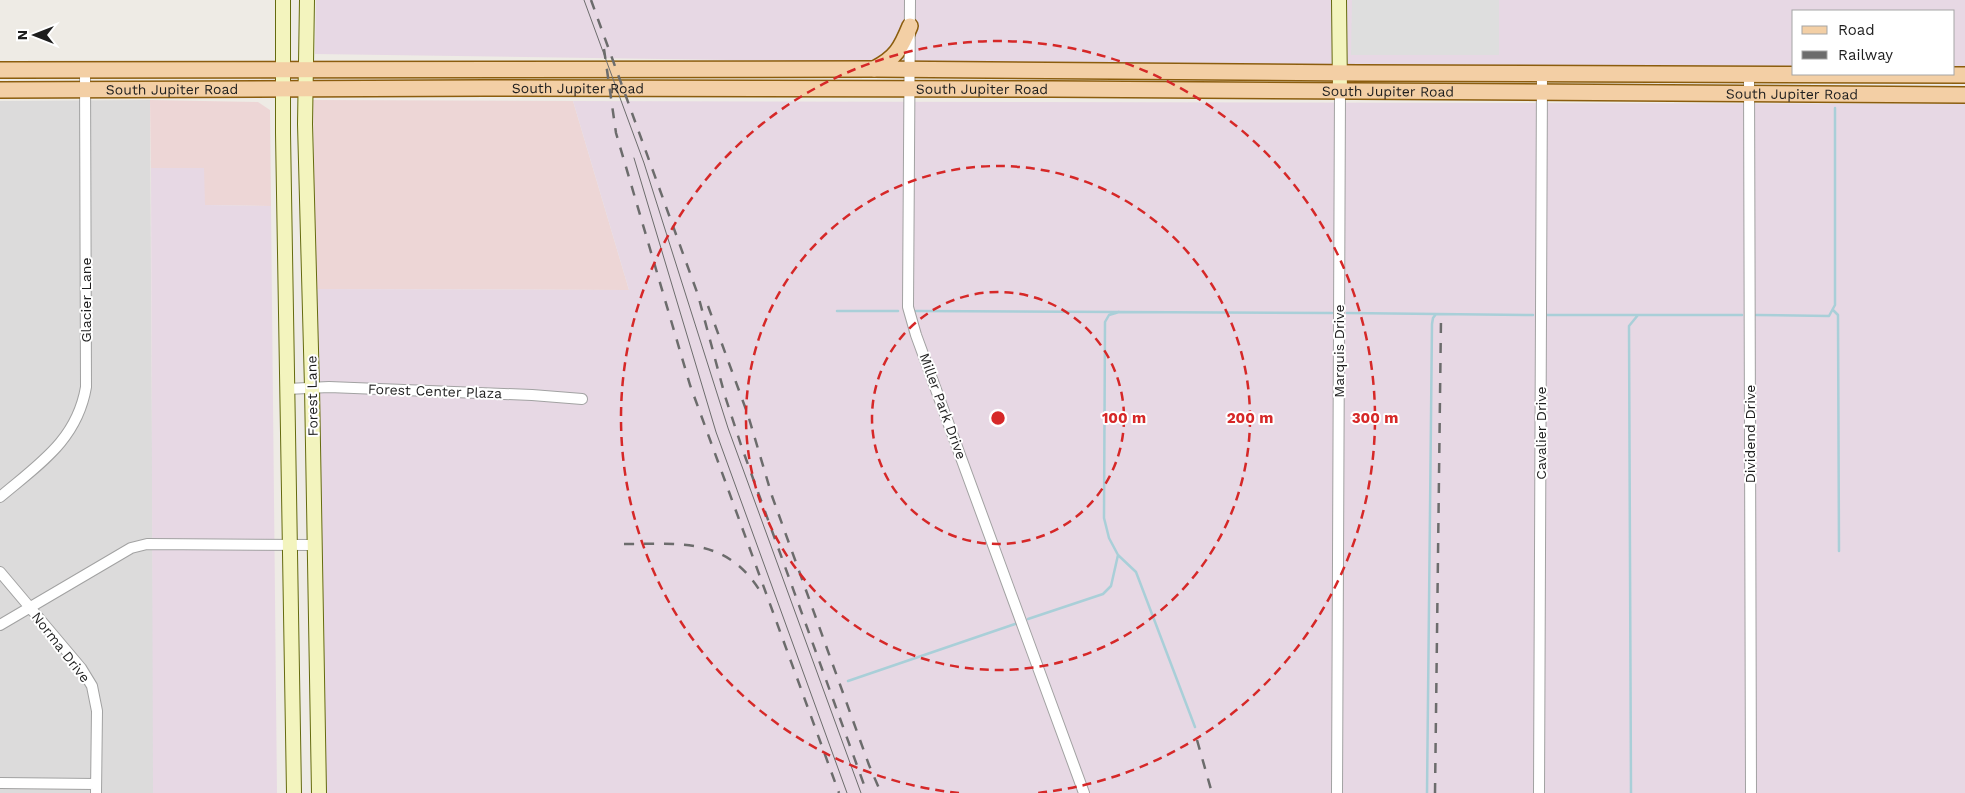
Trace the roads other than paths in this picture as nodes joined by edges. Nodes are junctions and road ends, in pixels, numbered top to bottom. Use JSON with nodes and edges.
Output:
{"nodes":[{"id":1,"x":283,"y":0,"type":"edge"},
{"id":2,"x":307,"y":0,"type":"edge"},
{"id":3,"x":910,"y":0,"type":"edge"},
{"id":4,"x":1339,"y":0,"type":"edge"},
{"id":5,"x":910,"y":26,"type":"junction"},
{"id":6,"x":485,"y":69,"type":"junction"},
{"id":7,"x":874,"y":69,"type":"junction"},
{"id":8,"x":0,"y":70,"type":"edge"},
{"id":9,"x":85,"y":70,"type":"junction"},
{"id":10,"x":283,"y":70,"type":"junction"},
{"id":11,"x":306,"y":70,"type":"junction"},
{"id":12,"x":738,"y":70,"type":"junction"},
{"id":13,"x":910,"y":70,"type":"junction"},
{"id":14,"x":1124,"y":71,"type":"junction"},
{"id":15,"x":1340,"y":73,"type":"junction"},
{"id":16,"x":1542,"y":73,"type":"junction"},
{"id":17,"x":1650,"y":74,"type":"junction"},
{"id":18,"x":1750,"y":74,"type":"junction"},
{"id":19,"x":1792,"y":74,"type":"edge"},
{"id":20,"x":1857,"y":75,"type":"edge"},
{"id":21,"x":1965,"y":75,"type":"edge"},
{"id":22,"x":485,"y":88,"type":"junction"},
{"id":23,"x":737,"y":88,"type":"junction"},
{"id":24,"x":305,"y":89,"type":"junction"},
{"id":25,"x":909,"y":89,"type":"junction"},
{"id":26,"x":1124,"y":89,"type":"junction"},
{"id":27,"x":0,"y":90,"type":"edge"},
{"id":28,"x":84,"y":90,"type":"junction"},
{"id":29,"x":284,"y":90,"type":"junction"},
{"id":30,"x":1340,"y":91,"type":"junction"},
{"id":31,"x":1750,"y":92,"type":"junction"},
{"id":32,"x":1542,"y":93,"type":"junction"},
{"id":33,"x":1650,"y":93,"type":"junction"},
{"id":34,"x":1857,"y":94,"type":"junction"},
{"id":35,"x":1965,"y":95,"type":"edge"},
{"id":36,"x":312,"y":387,"type":"junction"},
{"id":37,"x":287,"y":389,"type":"junction"},
{"id":38,"x":582,"y":399,"type":"dead end"},
{"id":39,"x":0,"y":497,"type":"edge"},
{"id":40,"x":291,"y":545,"type":"junction"},
{"id":41,"x":314,"y":545,"type":"junction"},
{"id":42,"x":0,"y":572,"type":"edge"},
{"id":43,"x":31,"y":608,"type":"junction"},
{"id":44,"x":0,"y":625,"type":"edge"},
{"id":45,"x":293,"y":713,"type":"junction"},
{"id":46,"x":318,"y":713,"type":"junction"},
{"id":47,"x":0,"y":783,"type":"edge"},
{"id":48,"x":96,"y":788,"type":"edge"},
{"id":49,"x":294,"y":793,"type":"edge"},
{"id":50,"x":319,"y":793,"type":"edge"},
{"id":51,"x":1084,"y":793,"type":"edge"},
{"id":52,"x":1337,"y":793,"type":"edge"},
{"id":53,"x":1539,"y":793,"type":"edge"},
{"id":54,"x":1751,"y":793,"type":"edge"}],
"edges":[{"from":1,"to":10,"type":"main road","name":"Forest Lane"},
{"from":2,"to":11,"type":"main road","name":"Forest Lane"},
{"from":3,"to":5,"type":"street","name":"Miller Park Drive"},
{"from":4,"to":15,"type":"main road","name":"Marquis Drive"},
{"from":5,"to":7,"type":"main road"},
{"from":5,"to":13,"type":"street","name":"Miller Park Drive"},
{"from":6,"to":11,"type":"main road","name":"South Jupiter Road"},
{"from":6,"to":12,"type":"main road","name":"South Jupiter Road"},
{"from":6,"to":22,"type":"main road"},
{"from":7,"to":12,"type":"main road","name":"South Jupiter Road"},
{"from":7,"to":13,"type":"main road","name":"South Jupiter Road"},
{"from":8,"to":9,"type":"main road","name":"South Jupiter Road"},
{"from":9,"to":10,"type":"main road","name":"South Jupiter Road"},
{"from":9,"to":28,"type":"street","name":"Glacier Lane"},
{"from":10,"to":11,"type":"main road","name":"South Jupiter Road"},
{"from":10,"to":29,"type":"main road","name":"Forest Lane"},
{"from":11,"to":24,"type":"main road","name":"Forest Lane"},
{"from":12,"to":23,"type":"main road"},
{"from":13,"to":14,"type":"main road","name":"South Jupiter Road"},
{"from":13,"to":25,"type":"street","name":"Miller Park Drive"},
{"from":14,"to":15,"type":"main road","name":"South Jupiter Road"},
{"from":14,"to":26,"type":"main road"},
{"from":15,"to":16,"type":"main road","name":"South Jupiter Road"},
{"from":15,"to":30,"type":"main road","name":"Marquis Drive"},
{"from":16,"to":17,"type":"main road","name":"South Jupiter Road"},
{"from":16,"to":32,"type":"street","name":"Cavalier Drive"},
{"from":17,"to":18,"type":"main road","name":"South Jupiter Road"},
{"from":17,"to":33,"type":"main road"},
{"from":18,"to":19,"type":"main road","name":"South Jupiter Road"},
{"from":18,"to":31,"type":"street","name":"Dividend Drive"},
{"from":20,"to":21,"type":"main road","name":"South Jupiter Road"},
{"from":20,"to":34,"type":"main road"},
{"from":22,"to":23,"type":"main road","name":"South Jupiter Road"},
{"from":22,"to":24,"type":"main road","name":"South Jupiter Road"},
{"from":23,"to":25,"type":"main road","name":"South Jupiter Road"},
{"from":24,"to":29,"type":"main road","name":"South Jupiter Road"},
{"from":24,"to":36,"type":"main road","name":"Forest Lane"},
{"from":25,"to":26,"type":"main road","name":"South Jupiter Road"},
{"from":25,"to":51,"type":"street","name":"Miller Park Drive"},
{"from":26,"to":30,"type":"main road","name":"South Jupiter Road"},
{"from":27,"to":28,"type":"main road","name":"South Jupiter Road"},
{"from":28,"to":29,"type":"main road","name":"South Jupiter Road"},
{"from":28,"to":39,"type":"street","name":"Glacier Lane"},
{"from":29,"to":37,"type":"main road","name":"Forest Lane"},
{"from":30,"to":32,"type":"main road","name":"South Jupiter Road"},
{"from":30,"to":52,"type":"street","name":"Marquis Drive"},
{"from":31,"to":33,"type":"main road","name":"South Jupiter Road"},
{"from":31,"to":34,"type":"main road","name":"South Jupiter Road"},
{"from":31,"to":54,"type":"street","name":"Dividend Drive"},
{"from":32,"to":33,"type":"main road","name":"South Jupiter Road"},
{"from":32,"to":53,"type":"street","name":"Cavalier Drive"},
{"from":34,"to":35,"type":"main road","name":"South Jupiter Road"},
{"from":36,"to":37,"type":"street","name":"Forest Center Plaza"},
{"from":36,"to":38,"type":"street","name":"Forest Center Plaza"},
{"from":36,"to":41,"type":"main road","name":"Forest Lane"},
{"from":37,"to":40,"type":"main road","name":"Forest Lane"},
{"from":40,"to":41,"type":"street"},
{"from":40,"to":43,"type":"street"},
{"from":40,"to":45,"type":"main road","name":"Forest Lane"},
{"from":41,"to":46,"type":"main road","name":"Forest Lane"},
{"from":42,"to":43,"type":"street","name":"Norma Drive"},
{"from":43,"to":44,"type":"street"},
{"from":43,"to":48,"type":"street","name":"Norma Drive"},
{"from":45,"to":46,"type":"main road"},
{"from":45,"to":49,"type":"main road","name":"Forest Lane"},
{"from":46,"to":50,"type":"main road","name":"Forest Lane"},
{"from":47,"to":48,"type":"street"}]}
